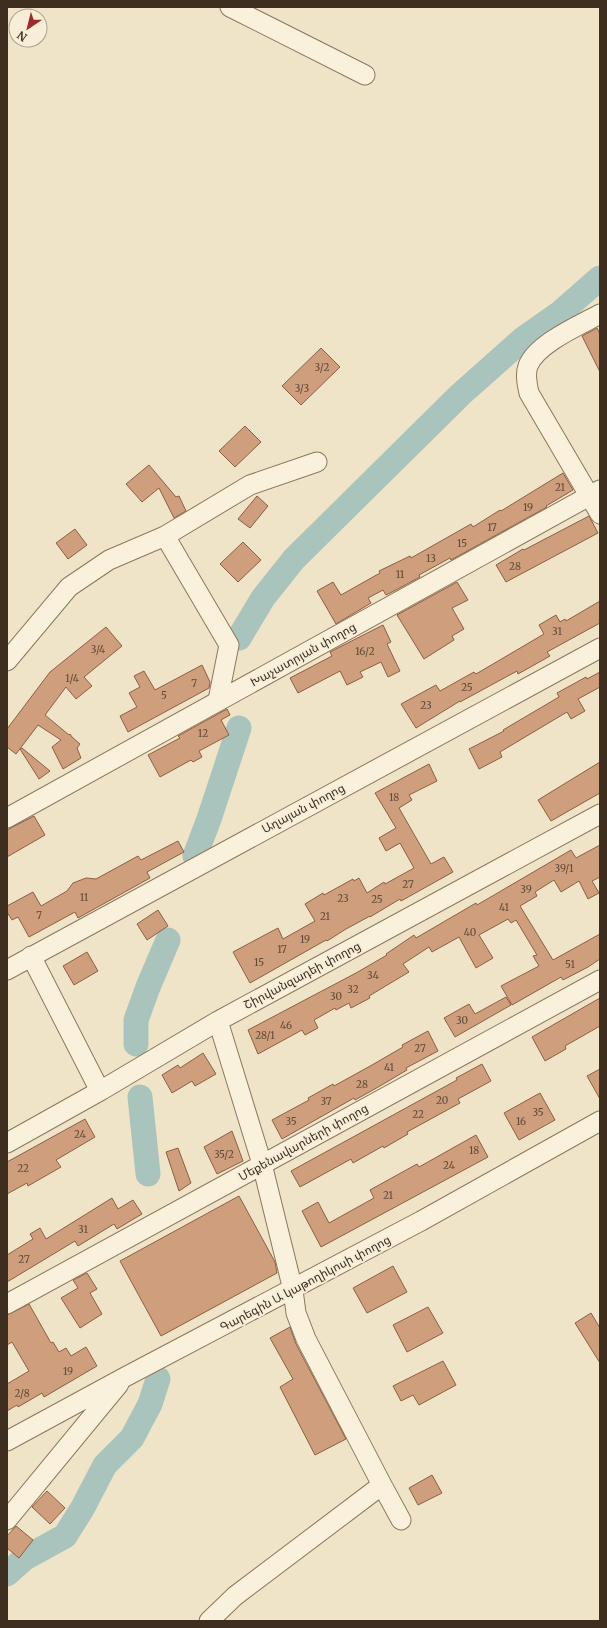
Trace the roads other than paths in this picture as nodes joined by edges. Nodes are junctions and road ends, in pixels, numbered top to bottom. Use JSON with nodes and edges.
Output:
{"nodes":[{"id":1,"x":230,"y":7,"type":"edge"},
{"id":2,"x":365,"y":75,"type":"dead end"},
{"id":3,"x":600,"y":314,"type":"edge"},
{"id":4,"x":317,"y":462,"type":"dead end"},
{"id":5,"x":595,"y":493,"type":"edge"},
{"id":6,"x":600,"y":514,"type":"edge"},
{"id":7,"x":165,"y":536,"type":"junction"},
{"id":8,"x":600,"y":648,"type":"edge"},
{"id":9,"x":7,"y":661,"type":"edge"},
{"id":10,"x":218,"y":700,"type":"junction"},
{"id":11,"x":600,"y":814,"type":"edge"},
{"id":12,"x":7,"y":818,"type":"edge"},
{"id":13,"x":31,"y":956,"type":"junction"},
{"id":14,"x":7,"y":970,"type":"edge"},
{"id":15,"x":600,"y":980,"type":"edge"},
{"id":16,"x":218,"y":1021,"type":"junction"},
{"id":17,"x":100,"y":1091,"type":"junction"},
{"id":18,"x":600,"y":1121,"type":"edge"},
{"id":19,"x":7,"y":1143,"type":"edge"},
{"id":20,"x":262,"y":1164,"type":"junction"},
{"id":21,"x":293,"y":1290,"type":"junction"},
{"id":22,"x":7,"y":1304,"type":"edge"},
{"id":23,"x":125,"y":1376,"type":"junction"},
{"id":24,"x":7,"y":1441,"type":"edge"},
{"id":25,"x":382,"y":1485,"type":"junction"},
{"id":26,"x":7,"y":1520,"type":"edge"},
{"id":27,"x":401,"y":1520,"type":"dead end"},
{"id":28,"x":209,"y":1621,"type":"edge"}],
"edges":[{"from":1,"to":2,"type":"street"},
{"from":3,"to":5,"type":"street"},
{"from":4,"to":7,"type":"street"},
{"from":5,"to":6,"type":"street"},
{"from":5,"to":10,"type":"street","name":"Խաչատրյան փողոց"},
{"from":7,"to":9,"type":"street"},
{"from":7,"to":10,"type":"street"},
{"from":8,"to":13,"type":"street","name":"Աղայան փողոց"},
{"from":10,"to":12,"type":"street","name":"Խաչատրյան փողոց"},
{"from":11,"to":16,"type":"street","name":"Շիրվանզադեի փողոց"},
{"from":13,"to":14,"type":"street","name":"Աղայան փողոց"},
{"from":13,"to":17,"type":"street"},
{"from":15,"to":20,"type":"street","name":"Մեքենավարների փողոց"},
{"from":16,"to":17,"type":"street","name":"Շիրվանզադեի փողոց"},
{"from":16,"to":20,"type":"street"},
{"from":17,"to":19,"type":"street","name":"Շիրվանզադեի փողոց"},
{"from":18,"to":21,"type":"street","name":"Գարեգին Ա կաթողիկոսի փողոց"},
{"from":20,"to":21,"type":"street"},
{"from":20,"to":22,"type":"street","name":"Մեքենավարների փողոց"},
{"from":21,"to":23,"type":"street","name":"Գարեգին Ա կաթողիկոսի փողոց"},
{"from":21,"to":25,"type":"street"},
{"from":23,"to":24,"type":"street","name":"Գարեգին Ա կաթողիկոսի փողոց"},
{"from":23,"to":26,"type":"street"},
{"from":25,"to":27,"type":"street"},
{"from":25,"to":28,"type":"street"}]}
